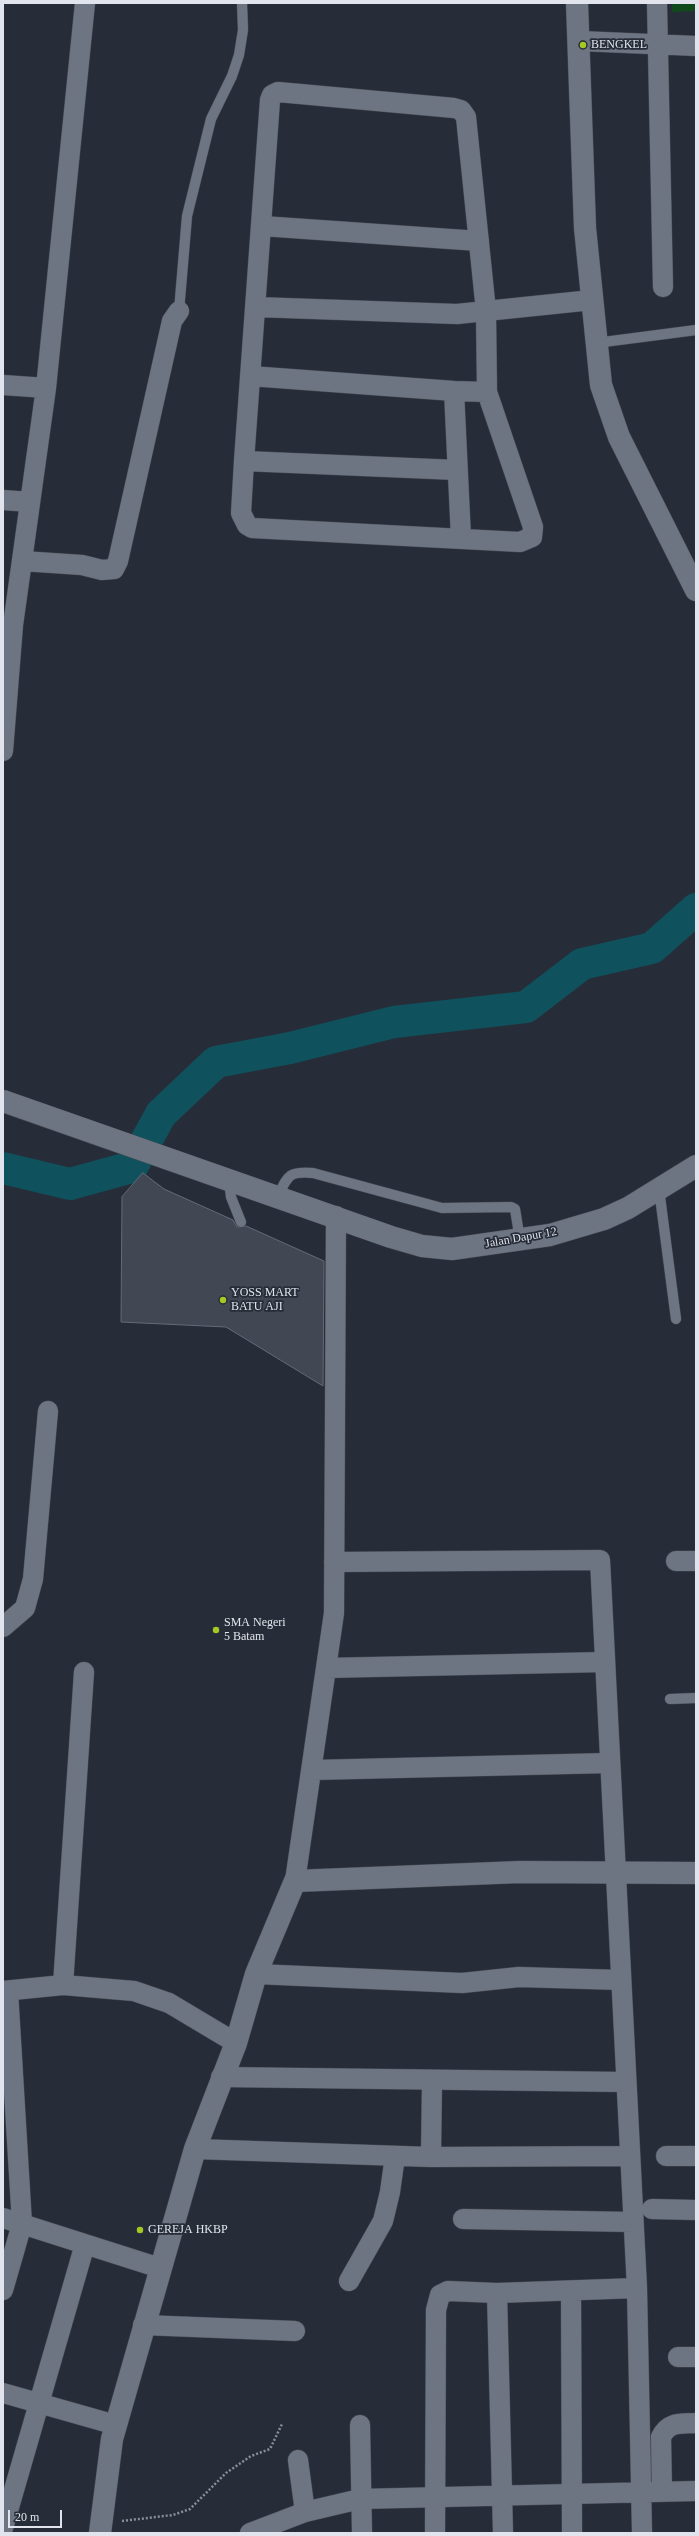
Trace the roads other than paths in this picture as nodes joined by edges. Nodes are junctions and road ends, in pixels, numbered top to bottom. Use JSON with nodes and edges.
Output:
{"nodes":[{"id":1,"x":84,"y":3,"type":"edge"},
{"id":2,"x":242,"y":3,"type":"edge"},
{"id":3,"x":577,"y":3,"type":"edge"},
{"id":4,"x":657,"y":3,"type":"edge"},
{"id":5,"x":580,"y":41,"type":"junction"},
{"id":6,"x":658,"y":46,"type":"junction"},
{"id":7,"x":696,"y":46,"type":"edge"},
{"id":8,"x":262,"y":226,"type":"junction"},
{"id":9,"x":479,"y":241,"type":"junction"},
{"id":10,"x":663,"y":288,"type":"dead end"},
{"id":11,"x":592,"y":300,"type":"junction"},
{"id":12,"x":256,"y":307,"type":"junction"},
{"id":13,"x":178,"y":311,"type":"joint"},
{"id":14,"x":486,"y":311,"type":"junction"},
{"id":15,"x":696,"y":330,"type":"edge"},
{"id":16,"x":596,"y":343,"type":"junction"},
{"id":17,"x":250,"y":376,"type":"junction"},
{"id":18,"x":3,"y":385,"type":"edge"},
{"id":19,"x":46,"y":388,"type":"junction"},
{"id":20,"x":454,"y":391,"type":"junction"},
{"id":21,"x":487,"y":392,"type":"junction"},
{"id":22,"x":244,"y":461,"type":"junction"},
{"id":23,"x":457,"y":470,"type":"junction"},
{"id":24,"x":3,"y":500,"type":"edge"},
{"id":25,"x":30,"y":502,"type":"junction"},
{"id":26,"x":461,"y":538,"type":"junction"},
{"id":27,"x":22,"y":561,"type":"junction"},
{"id":28,"x":696,"y":590,"type":"edge"},
{"id":29,"x":8,"y":625,"type":"edge"},
{"id":30,"x":3,"y":751,"type":"edge"},
{"id":31,"x":3,"y":1100,"type":"edge"},
{"id":32,"x":696,"y":1166,"type":"edge"},
{"id":33,"x":229,"y":1178,"type":"junction"},
{"id":34,"x":659,"y":1189,"type":"junction"},
{"id":35,"x":278,"y":1196,"type":"junction"},
{"id":36,"x":336,"y":1216,"type":"junction"},
{"id":37,"x":241,"y":1222,"type":"dead end"},
{"id":38,"x":520,"y":1241,"type":"junction"},
{"id":39,"x":676,"y":1319,"type":"dead end"},
{"id":40,"x":48,"y":1411,"type":"dead end"},
{"id":41,"x":676,"y":1561,"type":"dead end"},
{"id":42,"x":696,"y":1561,"type":"edge"},
{"id":43,"x":334,"y":1562,"type":"junction"},
{"id":44,"x":3,"y":1627,"type":"edge"},
{"id":45,"x":605,"y":1662,"type":"junction"},
{"id":46,"x":326,"y":1668,"type":"junction"},
{"id":47,"x":84,"y":1672,"type":"dead end"},
{"id":48,"x":696,"y":1698,"type":"edge"},
{"id":49,"x":670,"y":1699,"type":"dead end"},
{"id":50,"x":610,"y":1763,"type":"junction"},
{"id":51,"x":312,"y":1770,"type":"junction"},
{"id":52,"x":615,"y":1871,"type":"junction"},
{"id":53,"x":696,"y":1873,"type":"edge"},
{"id":54,"x":295,"y":1881,"type":"junction"},
{"id":55,"x":256,"y":1974,"type":"junction"},
{"id":56,"x":621,"y":1980,"type":"junction"},
{"id":57,"x":63,"y":1985,"type":"junction"},
{"id":58,"x":6,"y":1991,"type":"edge"},
{"id":59,"x":236,"y":2043,"type":"junction"},
{"id":60,"x":221,"y":2077,"type":"junction"},
{"id":61,"x":432,"y":2080,"type":"junction"},
{"id":62,"x":626,"y":2082,"type":"junction"},
{"id":63,"x":195,"y":2149,"type":"junction"},
{"id":64,"x":395,"y":2156,"type":"junction"},
{"id":65,"x":630,"y":2156,"type":"junction"},
{"id":66,"x":666,"y":2156,"type":"dead end"},
{"id":67,"x":696,"y":2156,"type":"edge"},
{"id":68,"x":431,"y":2157,"type":"junction"},
{"id":69,"x":652,"y":2209,"type":"dead end"},
{"id":70,"x":696,"y":2210,"type":"edge"},
{"id":71,"x":3,"y":2218,"type":"edge"},
{"id":72,"x":463,"y":2219,"type":"dead end"},
{"id":73,"x":634,"y":2222,"type":"junction"},
{"id":74,"x":22,"y":2224,"type":"junction"},
{"id":75,"x":85,"y":2244,"type":"junction"},
{"id":76,"x":160,"y":2268,"type":"junction"},
{"id":77,"x":349,"y":2281,"type":"dead end"},
{"id":78,"x":637,"y":2288,"type":"junction"},
{"id":79,"x":3,"y":2290,"type":"edge"},
{"id":80,"x":571,"y":2291,"type":"junction"},
{"id":81,"x":497,"y":2293,"type":"junction"},
{"id":82,"x":143,"y":2325,"type":"junction"},
{"id":83,"x":295,"y":2331,"type":"dead end"},
{"id":84,"x":3,"y":2393,"type":"edge"},
{"id":85,"x":38,"y":2405,"type":"junction"},
{"id":86,"x":696,"y":2423,"type":"edge"},
{"id":87,"x":116,"y":2425,"type":"junction"},
{"id":88,"x":360,"y":2425,"type":"dead end"},
{"id":89,"x":298,"y":2460,"type":"dead end"},
{"id":90,"x":696,"y":2491,"type":"edge"},
{"id":91,"x":640,"y":2492,"type":"junction"},
{"id":92,"x":662,"y":2492,"type":"junction"},
{"id":93,"x":571,"y":2494,"type":"junction"},
{"id":94,"x":502,"y":2496,"type":"junction"},
{"id":95,"x":434,"y":2498,"type":"junction"},
{"id":96,"x":360,"y":2499,"type":"junction"},
{"id":97,"x":305,"y":2512,"type":"junction"},
{"id":98,"x":3,"y":2528,"type":"edge"},
{"id":99,"x":101,"y":2528,"type":"edge"},
{"id":100,"x":250,"y":2533,"type":"edge"},
{"id":101,"x":362,"y":2533,"type":"edge"},
{"id":102,"x":435,"y":2533,"type":"edge"},
{"id":103,"x":503,"y":2533,"type":"edge"},
{"id":104,"x":572,"y":2533,"type":"edge"},
{"id":105,"x":642,"y":2533,"type":"edge"}],
"edges":[{"from":1,"to":19,"type":"street"},
{"from":2,"to":13,"type":"lane"},
{"from":3,"to":5,"type":"street"},
{"from":4,"to":6,"type":"street"},
{"from":5,"to":6,"type":"street"},
{"from":5,"to":11,"type":"street"},
{"from":6,"to":7,"type":"street"},
{"from":6,"to":10,"type":"street"},
{"from":8,"to":9,"type":"street"},
{"from":8,"to":9,"type":"street"},
{"from":8,"to":12,"type":"street"},
{"from":9,"to":14,"type":"street"},
{"from":11,"to":14,"type":"street"},
{"from":11,"to":16,"type":"street"},
{"from":12,"to":14,"type":"street"},
{"from":12,"to":17,"type":"street"},
{"from":13,"to":27,"type":"street"},
{"from":14,"to":21,"type":"street"},
{"from":15,"to":16,"type":"lane"},
{"from":16,"to":28,"type":"street"},
{"from":17,"to":20,"type":"street"},
{"from":17,"to":22,"type":"street"},
{"from":18,"to":19,"type":"street"},
{"from":19,"to":25,"type":"street"},
{"from":20,"to":21,"type":"street"},
{"from":20,"to":23,"type":"street"},
{"from":21,"to":26,"type":"street"},
{"from":22,"to":23,"type":"street"},
{"from":22,"to":26,"type":"street"},
{"from":23,"to":26,"type":"street"},
{"from":24,"to":25,"type":"street"},
{"from":25,"to":27,"type":"street"},
{"from":27,"to":29,"type":"street"},
{"from":29,"to":30,"type":"street"},
{"from":31,"to":33,"type":"street","name":"Jalan Dapur 12"},
{"from":32,"to":34,"type":"street","name":"Jalan Dapur 12"},
{"from":33,"to":35,"type":"street","name":"Jalan Dapur 12"},
{"from":33,"to":37,"type":"lane"},
{"from":34,"to":38,"type":"street","name":"Jalan Dapur 12"},
{"from":34,"to":39,"type":"lane"},
{"from":35,"to":36,"type":"street","name":"Jalan Dapur 12"},
{"from":35,"to":38,"type":"lane"},
{"from":36,"to":38,"type":"street","name":"Jalan Dapur 12"},
{"from":36,"to":43,"type":"street"},
{"from":40,"to":44,"type":"street"},
{"from":41,"to":42,"type":"street"},
{"from":43,"to":45,"type":"street"},
{"from":43,"to":46,"type":"street"},
{"from":45,"to":46,"type":"street"},
{"from":45,"to":50,"type":"street"},
{"from":46,"to":51,"type":"street"},
{"from":47,"to":57,"type":"street"},
{"from":48,"to":49,"type":"lane"},
{"from":50,"to":51,"type":"street"},
{"from":50,"to":52,"type":"street"},
{"from":51,"to":54,"type":"street"},
{"from":52,"to":53,"type":"street"},
{"from":52,"to":54,"type":"street"},
{"from":52,"to":56,"type":"street"},
{"from":54,"to":55,"type":"street"},
{"from":55,"to":56,"type":"street"},
{"from":55,"to":59,"type":"street"},
{"from":56,"to":62,"type":"street"},
{"from":57,"to":58,"type":"street"},
{"from":57,"to":59,"type":"street"},
{"from":58,"to":74,"type":"street"},
{"from":59,"to":60,"type":"street"},
{"from":60,"to":61,"type":"street"},
{"from":60,"to":63,"type":"street"},
{"from":61,"to":62,"type":"street"},
{"from":61,"to":68,"type":"street"},
{"from":62,"to":65,"type":"street"},
{"from":63,"to":64,"type":"street"},
{"from":63,"to":76,"type":"street"},
{"from":64,"to":68,"type":"street"},
{"from":64,"to":77,"type":"street"},
{"from":65,"to":68,"type":"street"},
{"from":65,"to":73,"type":"street"},
{"from":66,"to":67,"type":"street"},
{"from":69,"to":70,"type":"street"},
{"from":71,"to":74,"type":"street"},
{"from":72,"to":73,"type":"street"},
{"from":73,"to":78,"type":"street"},
{"from":74,"to":75,"type":"street"},
{"from":74,"to":79,"type":"street"},
{"from":75,"to":76,"type":"street"},
{"from":75,"to":85,"type":"street"},
{"from":76,"to":82,"type":"street"},
{"from":78,"to":80,"type":"street"},
{"from":78,"to":91,"type":"street"},
{"from":80,"to":81,"type":"street"},
{"from":80,"to":93,"type":"street"},
{"from":81,"to":94,"type":"street"},
{"from":81,"to":95,"type":"street"},
{"from":82,"to":83,"type":"street"},
{"from":82,"to":87,"type":"street"},
{"from":84,"to":85,"type":"street"},
{"from":85,"to":87,"type":"street"},
{"from":85,"to":98,"type":"street"},
{"from":86,"to":92,"type":"street"},
{"from":87,"to":99,"type":"street"},
{"from":88,"to":96,"type":"street"},
{"from":89,"to":97,"type":"street"},
{"from":90,"to":92,"type":"street"},
{"from":91,"to":92,"type":"street"},
{"from":91,"to":93,"type":"street"},
{"from":91,"to":105,"type":"street"},
{"from":93,"to":94,"type":"street"},
{"from":93,"to":104,"type":"street"},
{"from":94,"to":95,"type":"street"},
{"from":94,"to":103,"type":"street"},
{"from":95,"to":96,"type":"street"},
{"from":95,"to":102,"type":"street"},
{"from":96,"to":97,"type":"street"},
{"from":96,"to":101,"type":"street"},
{"from":97,"to":100,"type":"street"}]}
